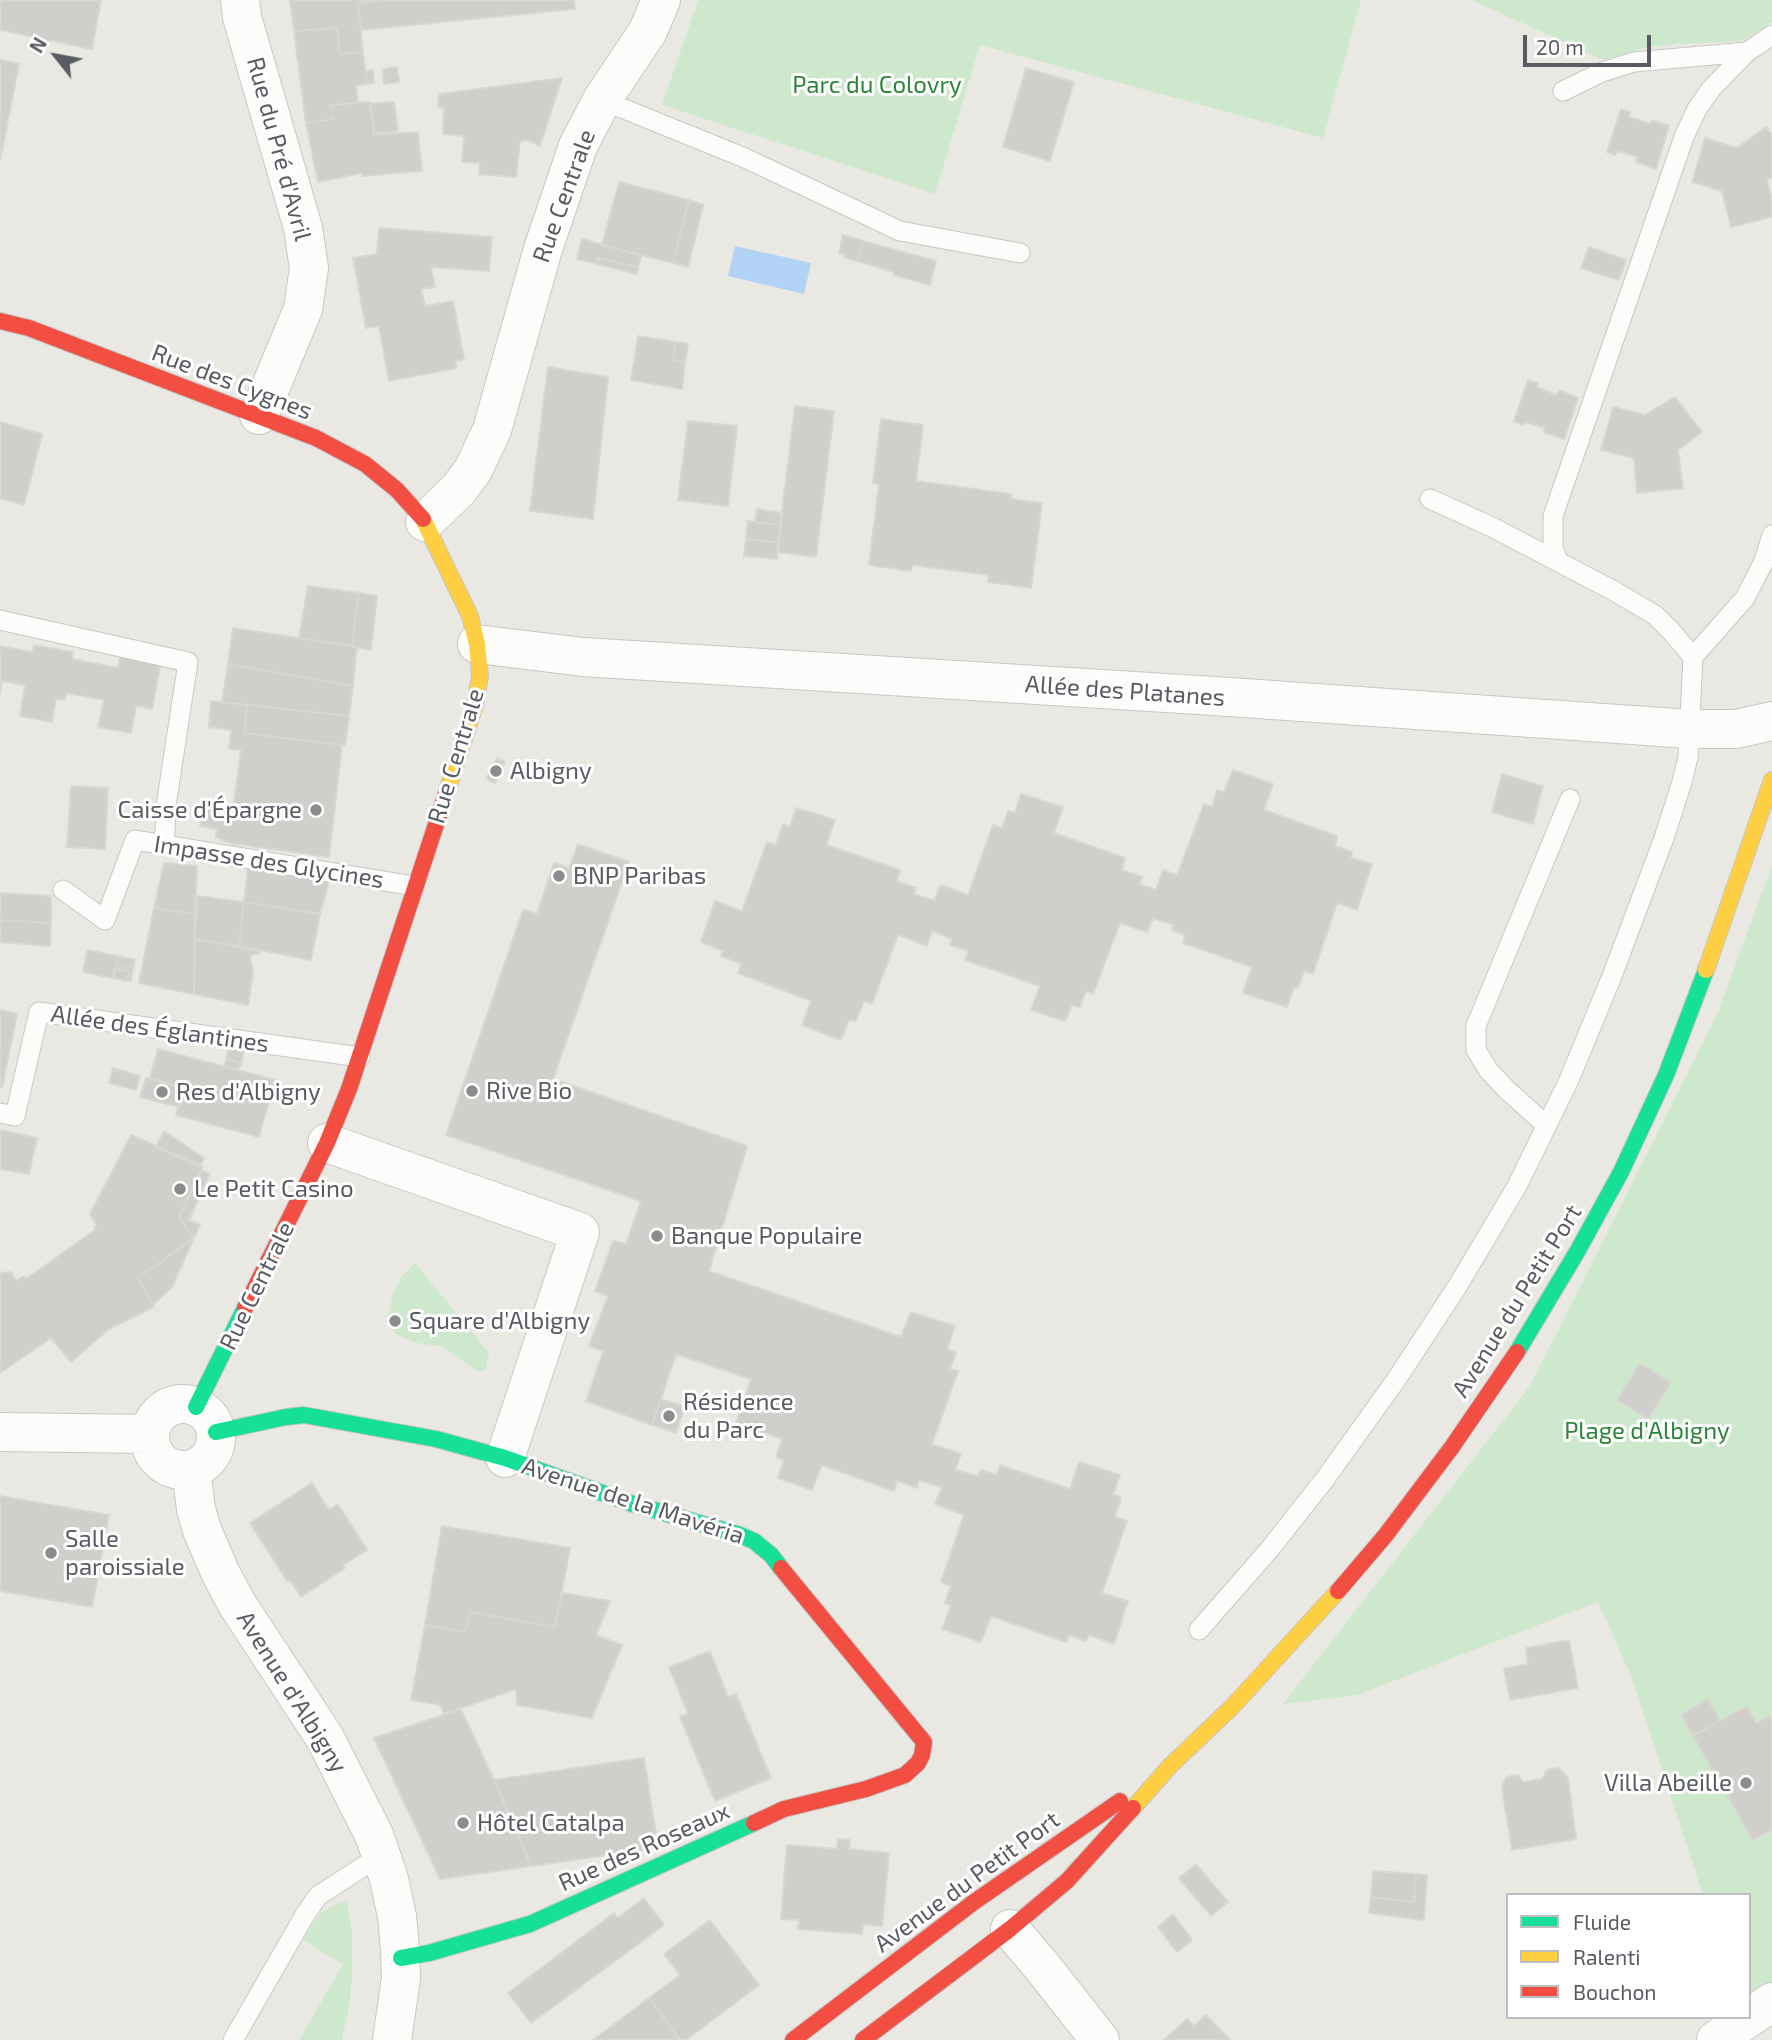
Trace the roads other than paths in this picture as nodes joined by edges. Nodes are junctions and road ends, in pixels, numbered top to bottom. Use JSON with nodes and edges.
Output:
{"nodes":[{"id":1,"x":240,"y":0,"type":"edge"},
{"id":2,"x":661,"y":0,"type":"edge"},
{"id":3,"x":1772,"y":35,"type":"edge"},
{"id":4,"x":1747,"y":52,"type":"junction"},
{"id":5,"x":1563,"y":91,"type":"dead end"},
{"id":6,"x":602,"y":100,"type":"junction"},
{"id":7,"x":1020,"y":253,"type":"dead end"},
{"id":8,"x":0,"y":321,"type":"edge"},
{"id":9,"x":259,"y":415,"type":"junction"},
{"id":10,"x":1430,"y":499,"type":"dead end"},
{"id":11,"x":425,"y":522,"type":"junction"},
{"id":12,"x":1772,"y":535,"type":"edge"},
{"id":13,"x":1558,"y":561,"type":"junction"},
{"id":14,"x":0,"y":620,"type":"edge"},
{"id":15,"x":477,"y":644,"type":"junction"},
{"id":16,"x":1693,"y":657,"type":"junction"},
{"id":17,"x":1772,"y":721,"type":"edge"},
{"id":18,"x":1690,"y":729,"type":"junction"},
{"id":19,"x":1772,"y":780,"type":"edge"},
{"id":20,"x":1570,"y":799,"type":"dead end"},
{"id":21,"x":164,"y":844,"type":"junction"},
{"id":22,"x":415,"y":886,"type":"junction"},
{"id":23,"x":63,"y":890,"type":"dead end"},
{"id":24,"x":360,"y":1057,"type":"junction"},
{"id":25,"x":0,"y":1113,"type":"edge"},
{"id":26,"x":1546,"y":1125,"type":"junction"},
{"id":27,"x":327,"y":1143,"type":"junction"},
{"id":28,"x":206,"y":1420,"type":"junction"},
{"id":29,"x":0,"y":1432,"type":"edge"},
{"id":30,"x":150,"y":1434,"type":"junction"},
{"id":31,"x":505,"y":1458,"type":"junction"},
{"id":32,"x":191,"y":1469,"type":"junction"},
{"id":33,"x":1199,"y":1630,"type":"dead end"},
{"id":34,"x":1170,"y":1766,"type":"junction"},
{"id":35,"x":905,"y":1775,"type":"joint"},
{"id":36,"x":381,"y":1854,"type":"junction"},
{"id":37,"x":1010,"y":1929,"type":"junction"},
{"id":38,"x":401,"y":1958,"type":"junction"},
{"id":39,"x":1772,"y":2002,"type":"edge"},
{"id":40,"x":1751,"y":2016,"type":"edge"},
{"id":41,"x":1747,"y":2019,"type":"edge"},
{"id":42,"x":233,"y":2040,"type":"edge"},
{"id":43,"x":392,"y":2040,"type":"edge"},
{"id":44,"x":793,"y":2040,"type":"edge"},
{"id":45,"x":863,"y":2040,"type":"edge"},
{"id":46,"x":1100,"y":2040,"type":"edge"},
{"id":47,"x":1716,"y":2040,"type":"edge"}],
"edges":[{"from":1,"to":9,"type":"street","name":"Rue du Pré d'Avril"},
{"from":2,"to":6,"type":"street","name":"Rue Centrale"},
{"from":3,"to":4,"type":"lane"},
{"from":4,"to":5,"type":"lane"},
{"from":4,"to":13,"type":"lane"},
{"from":6,"to":7,"type":"lane"},
{"from":6,"to":11,"type":"street","name":"Rue Centrale"},
{"from":8,"to":9,"type":"street","name":"Rue des Cygnes"},
{"from":9,"to":11,"type":"street","name":"Rue des Cygnes"},
{"from":10,"to":13,"type":"lane"},
{"from":11,"to":15,"type":"street","name":"Rue Centrale"},
{"from":12,"to":16,"type":"lane"},
{"from":13,"to":16,"type":"lane"},
{"from":14,"to":21,"type":"lane"},
{"from":15,"to":18,"type":"street","name":"Allée des Platanes"},
{"from":15,"to":22,"type":"street","name":"Rue Centrale"},
{"from":16,"to":18,"type":"lane"},
{"from":17,"to":18,"type":"street","name":"Allée des Platanes"},
{"from":18,"to":26,"type":"lane"},
{"from":19,"to":34,"type":"street","name":"Avenue du Petit Port"},
{"from":20,"to":26,"type":"lane"},
{"from":21,"to":22,"type":"lane","name":"Impasse des Glycines"},
{"from":21,"to":23,"type":"lane","name":"Impasse des Glycines"},
{"from":22,"to":24,"type":"street","name":"Rue Centrale"},
{"from":24,"to":25,"type":"lane","name":"Allée des Églantines"},
{"from":24,"to":27,"type":"street","name":"Rue Centrale"},
{"from":26,"to":33,"type":"lane"},
{"from":27,"to":28,"type":"street","name":"Rue Centrale"},
{"from":27,"to":31,"type":"street"},
{"from":28,"to":30,"type":"street"},
{"from":28,"to":31,"type":"street","name":"Avenue de la Mavéria"},
{"from":28,"to":32,"type":"street"},
{"from":29,"to":30,"type":"street"},
{"from":30,"to":32,"type":"street"},
{"from":31,"to":35,"type":"street","name":"Avenue de la Mavéria"},
{"from":32,"to":36,"type":"street","name":"Avenue d'Albigny"},
{"from":34,"to":37,"type":"street","name":"Avenue du Petit Port"},
{"from":34,"to":44,"type":"street","name":"Avenue du Petit Port"},
{"from":35,"to":38,"type":"street","name":"Rue des Roseaux"},
{"from":36,"to":38,"type":"street","name":"Avenue d'Albigny"},
{"from":36,"to":42,"type":"lane"},
{"from":37,"to":45,"type":"street","name":"Avenue du Petit Port"},
{"from":37,"to":46,"type":"street"},
{"from":38,"to":43,"type":"street","name":"Avenue d'Albigny"},
{"from":39,"to":40,"type":"street"},
{"from":41,"to":47,"type":"street"}]}
